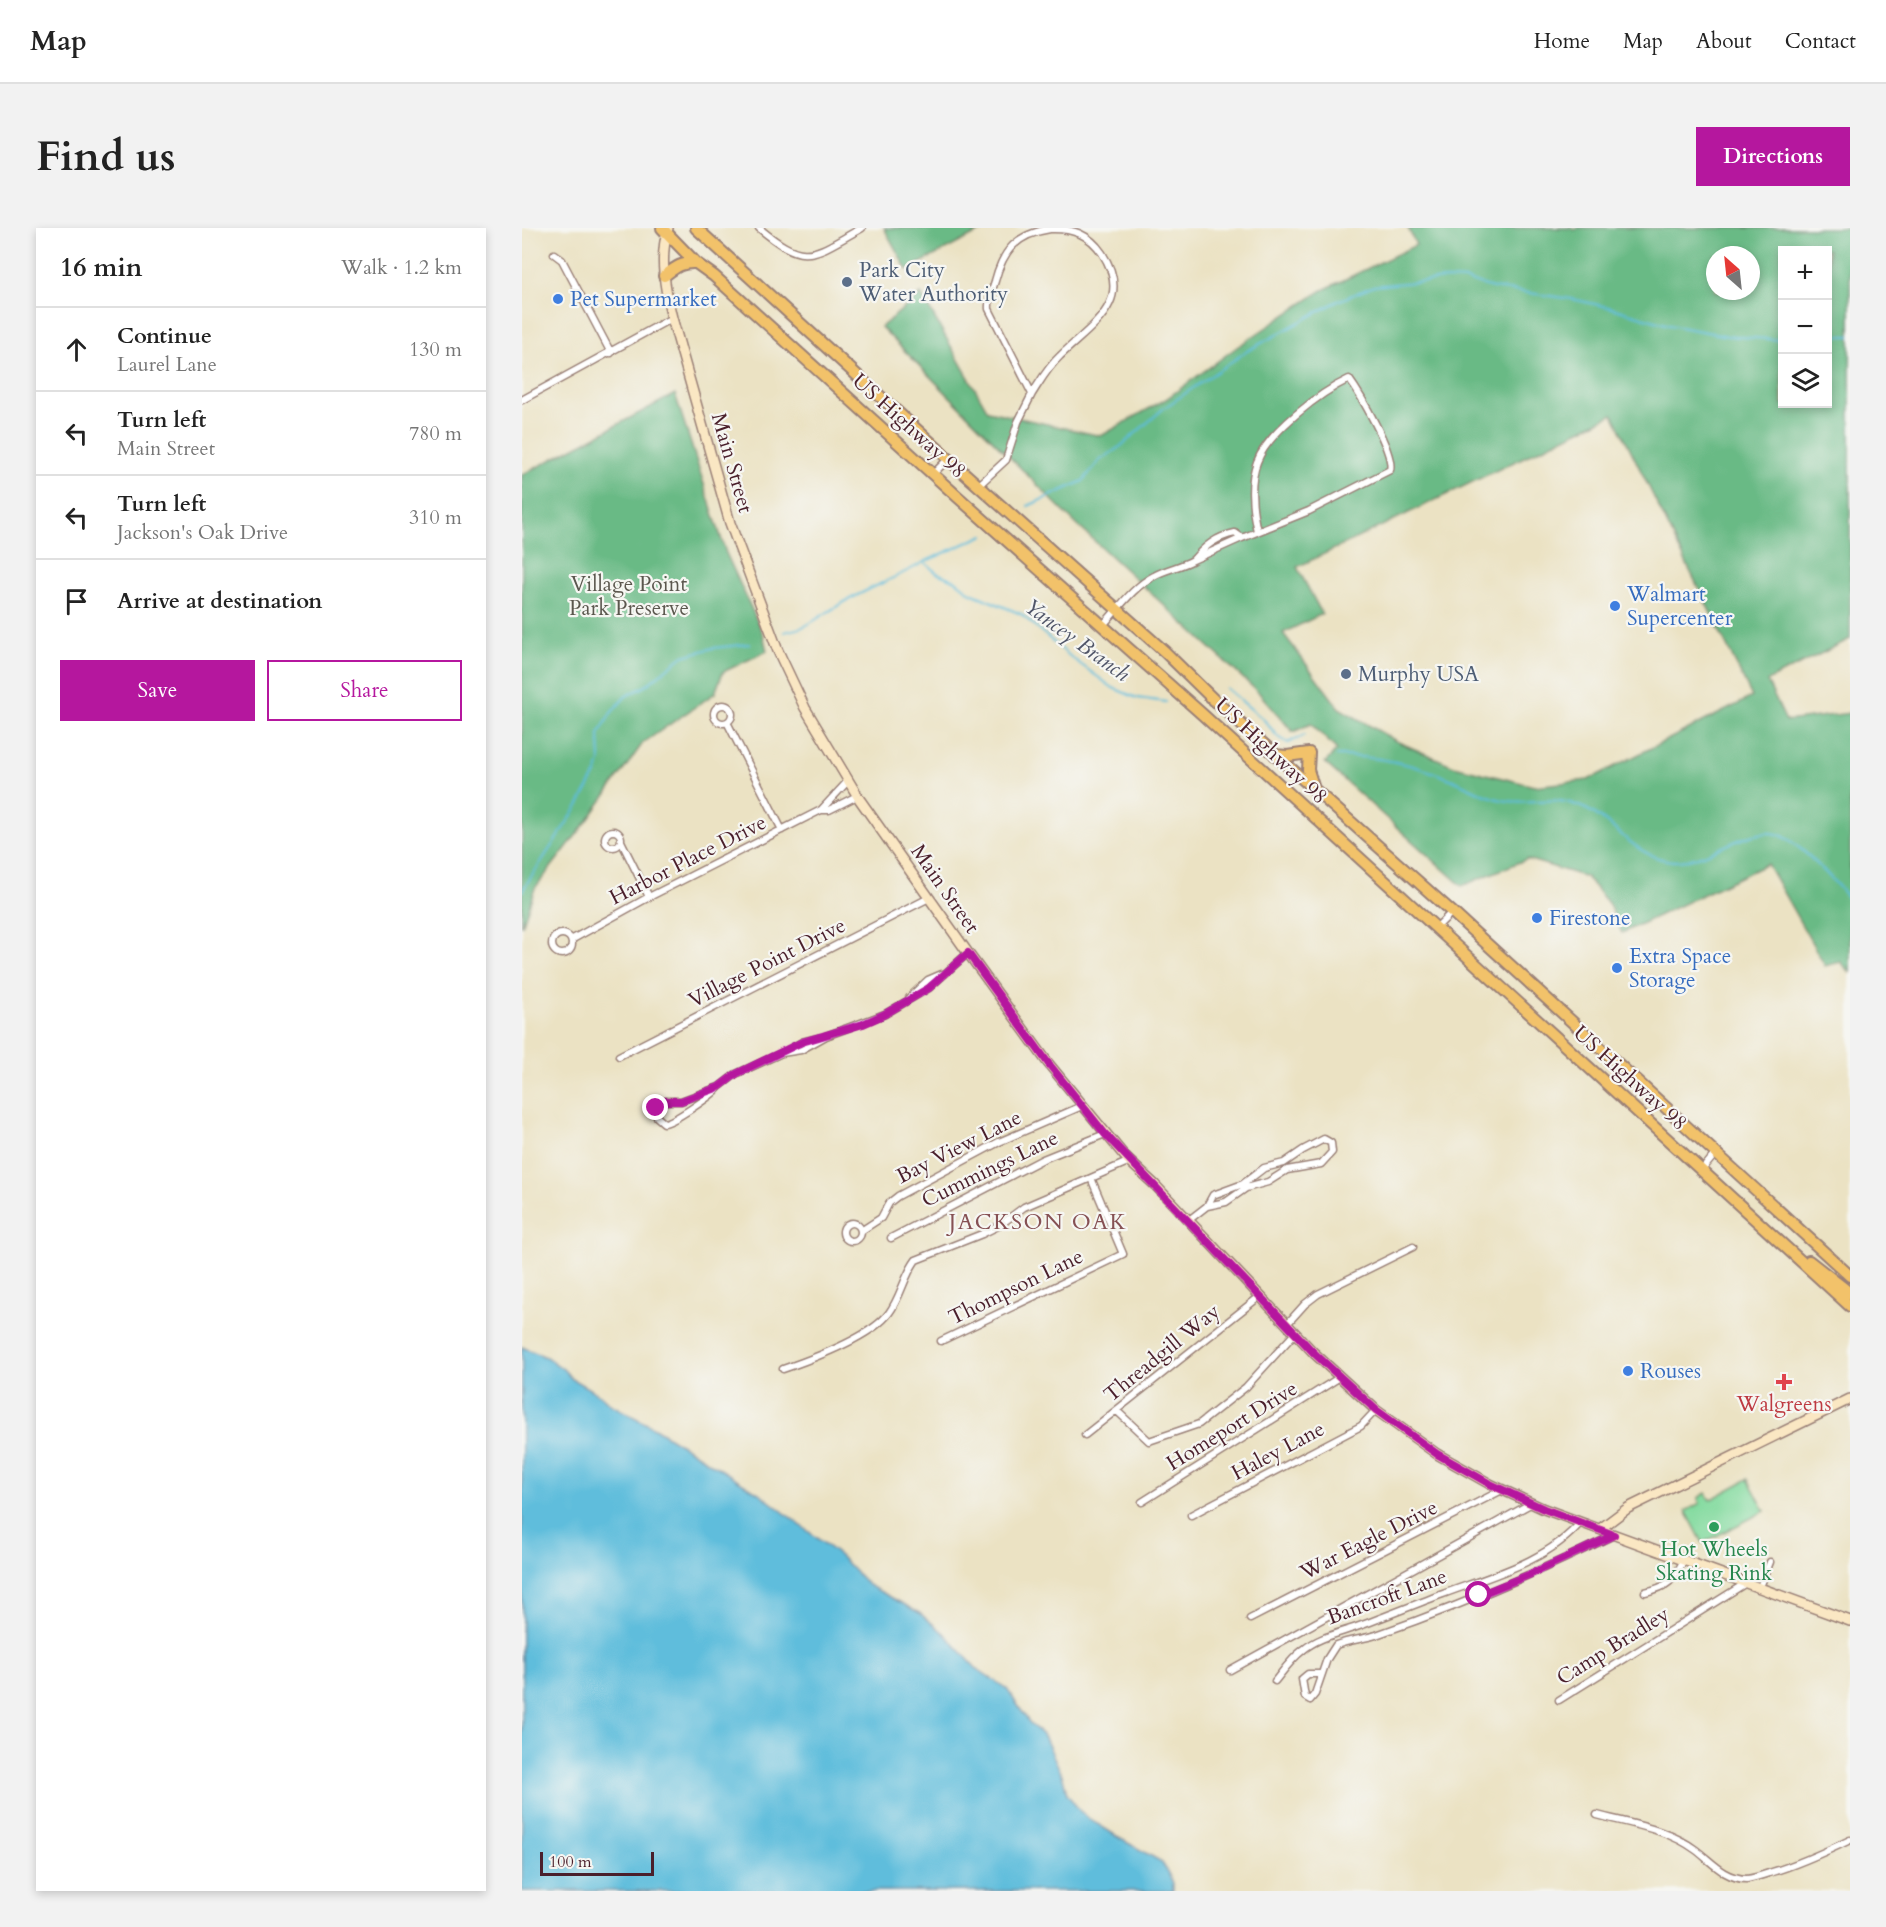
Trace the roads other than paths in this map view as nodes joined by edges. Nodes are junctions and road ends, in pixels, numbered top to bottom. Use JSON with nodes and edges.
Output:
{"nodes":[{"id":1,"x":696,"y":228,"type":"edge"},
{"id":2,"x":759,"y":228,"type":"edge"},
{"id":3,"x":862,"y":228,"type":"edge"},
{"id":4,"x":666,"y":230,"type":"edge"},
{"id":5,"x":554,"y":254,"type":"dead end"},
{"id":6,"x":696,"y":263,"type":"junction"},
{"id":7,"x":664,"y":276,"type":"junction"},
{"id":8,"x":672,"y":318,"type":"junction"},
{"id":9,"x":611,"y":353,"type":"junction"},
{"id":10,"x":1032,"y":394,"type":"junction"},
{"id":11,"x":522,"y":400,"type":"edge"},
{"id":12,"x":948,"y":459,"type":"junction"},
{"id":13,"x":933,"y":474,"type":"junction"},
{"id":14,"x":978,"y":486,"type":"junction"},
{"id":15,"x":1257,"y":531,"type":"junction"},
{"id":16,"x":1242,"y":538,"type":"junction"},
{"id":17,"x":1193,"y":560,"type":"junction"},
{"id":18,"x":1117,"y":609,"type":"junction"},
{"id":19,"x":1103,"y":625,"type":"junction"},
{"id":20,"x":728,"y":722,"type":"dead end"},
{"id":21,"x":1275,"y":755,"type":"junction"},
{"id":22,"x":848,"y":781,"type":"junction"},
{"id":23,"x":1315,"y":791,"type":"junction"},
{"id":24,"x":857,"y":796,"type":"junction"},
{"id":25,"x":821,"y":810,"type":"junction"},
{"id":26,"x":782,"y":830,"type":"junction"},
{"id":27,"x":621,"y":841,"type":"dead end"},
{"id":28,"x":649,"y":897,"type":"junction"},
{"id":29,"x":929,"y":898,"type":"junction"},
{"id":30,"x":1452,"y":912,"type":"junction"},
{"id":31,"x":1436,"y":928,"type":"junction"},
{"id":32,"x":571,"y":940,"type":"dead end"},
{"id":33,"x":968,"y":953,"type":"junction"},
{"id":34,"x":619,"y":1056,"type":"dead end"},
{"id":35,"x":719,"y":1087,"type":"junction"},
{"id":36,"x":1082,"y":1106,"type":"junction"},
{"id":37,"x":1105,"y":1134,"type":"junction"},
{"id":38,"x":1716,"y":1153,"type":"junction"},
{"id":39,"x":1130,"y":1161,"type":"junction"},
{"id":40,"x":1284,"y":1163,"type":"junction"},
{"id":41,"x":1287,"y":1170,"type":"junction"},
{"id":42,"x":1702,"y":1170,"type":"junction"},
{"id":43,"x":1091,"y":1178,"type":"junction"},
{"id":44,"x":1244,"y":1186,"type":"junction"},
{"id":45,"x":1189,"y":1220,"type":"junction"},
{"id":46,"x":861,"y":1231,"type":"dead end"},
{"id":47,"x":891,"y":1238,"type":"dead end"},
{"id":48,"x":1783,"y":1245,"type":"junction"},
{"id":49,"x":1413,"y":1247,"type":"dead end"},
{"id":50,"x":1850,"y":1276,"type":"edge"},
{"id":51,"x":1850,"y":1293,"type":"edge"},
{"id":52,"x":1259,"y":1297,"type":"junction"},
{"id":53,"x":1850,"y":1306,"type":"edge"},
{"id":54,"x":1287,"y":1324,"type":"junction"},
{"id":55,"x":1295,"y":1333,"type":"junction"},
{"id":56,"x":941,"y":1341,"type":"dead end"},
{"id":57,"x":783,"y":1369,"type":"dead end"},
{"id":58,"x":1340,"y":1377,"type":"junction"},
{"id":59,"x":1850,"y":1399,"type":"edge"},
{"id":60,"x":1376,"y":1410,"type":"junction"},
{"id":61,"x":1117,"y":1411,"type":"junction"},
{"id":62,"x":1085,"y":1435,"type":"dead end"},
{"id":63,"x":1502,"y":1490,"type":"junction"},
{"id":64,"x":1142,"y":1502,"type":"dead end"},
{"id":65,"x":1532,"y":1503,"type":"junction"},
{"id":66,"x":1191,"y":1515,"type":"dead end"},
{"id":67,"x":1581,"y":1522,"type":"junction"},
{"id":68,"x":1600,"y":1529,"type":"junction"},
{"id":69,"x":1614,"y":1535,"type":"junction"},
{"id":70,"x":1684,"y":1560,"type":"junction"},
{"id":71,"x":1770,"y":1562,"type":"dead end"},
{"id":72,"x":1747,"y":1582,"type":"junction"},
{"id":73,"x":1760,"y":1587,"type":"junction"},
{"id":74,"x":1645,"y":1592,"type":"dead end"},
{"id":75,"x":1250,"y":1619,"type":"dead end"},
{"id":76,"x":1850,"y":1621,"type":"edge"},
{"id":77,"x":1230,"y":1670,"type":"dead end"},
{"id":78,"x":1320,"y":1674,"type":"dead end"},
{"id":79,"x":1275,"y":1681,"type":"dead end"},
{"id":80,"x":1559,"y":1700,"type":"dead end"},
{"id":81,"x":1597,"y":1815,"type":"dead end"},
{"id":82,"x":1850,"y":1840,"type":"edge"}],
"edges":[{"from":1,"to":12,"type":"main road","name":"US Highway 98"},
{"from":2,"to":3,"type":"street"},
{"from":4,"to":6,"type":"main road","name":"US Highway 98"},
{"from":4,"to":7,"type":"main road","name":"Main Street"},
{"from":5,"to":9,"type":"street"},
{"from":6,"to":7,"type":"main road"},
{"from":6,"to":13,"type":"main road","name":"US Highway 98"},
{"from":7,"to":8,"type":"main road","name":"Main Street"},
{"from":8,"to":9,"type":"street"},
{"from":8,"to":22,"type":"main road","name":"Main Street"},
{"from":9,"to":11,"type":"street"},
{"from":10,"to":10,"type":"street"},
{"from":10,"to":14,"type":"street"},
{"from":12,"to":13,"type":"street"},
{"from":12,"to":14,"type":"main road","name":"US Highway 98"},
{"from":13,"to":19,"type":"main road","name":"US Highway 98"},
{"from":14,"to":18,"type":"main road","name":"US Highway 98"},
{"from":15,"to":15,"type":"street"},
{"from":15,"to":16,"type":"street"},
{"from":16,"to":17,"type":"street"},
{"from":16,"to":17,"type":"street"},
{"from":17,"to":18,"type":"street"},
{"from":18,"to":19,"type":"street"},
{"from":18,"to":21,"type":"main road","name":"US Highway 98"},
{"from":19,"to":31,"type":"main road","name":"US Highway 98"},
{"from":20,"to":26,"type":"street"},
{"from":21,"to":23,"type":"main road","name":"US Highway 98"},
{"from":21,"to":23,"type":"main road"},
{"from":22,"to":24,"type":"main road","name":"Main Street"},
{"from":22,"to":25,"type":"street","name":"Harbor Place Drive"},
{"from":23,"to":30,"type":"main road","name":"US Highway 98"},
{"from":24,"to":25,"type":"street","name":"Harbor Place Drive"},
{"from":24,"to":29,"type":"main road","name":"Main Street"},
{"from":25,"to":26,"type":"street","name":"Harbor Place Drive"},
{"from":26,"to":28,"type":"street","name":"Harbor Place Drive"},
{"from":27,"to":28,"type":"street"},
{"from":28,"to":32,"type":"street","name":"Harbor Place Drive"},
{"from":29,"to":33,"type":"main road","name":"Main Street"},
{"from":29,"to":34,"type":"street","name":"Village Point Drive"},
{"from":30,"to":31,"type":"street"},
{"from":30,"to":38,"type":"main road","name":"US Highway 98"},
{"from":31,"to":42,"type":"main road","name":"US Highway 98"},
{"from":33,"to":35,"type":"street"},
{"from":33,"to":36,"type":"main road","name":"Main Street"},
{"from":35,"to":35,"type":"street"},
{"from":36,"to":37,"type":"main road","name":"Main Street"},
{"from":36,"to":46,"type":"street","name":"Bay View Lane"},
{"from":37,"to":39,"type":"main road","name":"Main Street"},
{"from":37,"to":47,"type":"street","name":"Cummings Lane"},
{"from":38,"to":42,"type":"street"},
{"from":38,"to":50,"type":"main road","name":"US Highway 98"},
{"from":39,"to":43,"type":"street"},
{"from":39,"to":45,"type":"main road","name":"Main Street"},
{"from":40,"to":41,"type":"street"},
{"from":40,"to":41,"type":"street"},
{"from":40,"to":44,"type":"street"},
{"from":41,"to":44,"type":"street"},
{"from":42,"to":48,"type":"main road","name":"US Highway 98"},
{"from":43,"to":56,"type":"street","name":"Thompson Lane"},
{"from":43,"to":57,"type":"street"},
{"from":44,"to":45,"type":"street"},
{"from":45,"to":52,"type":"main road","name":"Main Street"},
{"from":48,"to":51,"type":"main road"},
{"from":48,"to":53,"type":"main road","name":"US Highway 98"},
{"from":49,"to":54,"type":"street"},
{"from":52,"to":54,"type":"main road","name":"Main Street"},
{"from":52,"to":61,"type":"street","name":"Threadgill Way"},
{"from":54,"to":55,"type":"main road","name":"Main Street"},
{"from":55,"to":58,"type":"main road","name":"Main Street"},
{"from":55,"to":61,"type":"street"},
{"from":58,"to":60,"type":"main road","name":"Main Street"},
{"from":58,"to":64,"type":"street","name":"Homeport Drive"},
{"from":59,"to":68,"type":"main road"},
{"from":60,"to":63,"type":"main road","name":"Main Street"},
{"from":60,"to":66,"type":"street","name":"Haley Lane"},
{"from":61,"to":62,"type":"street","name":"Threadgill Way"},
{"from":63,"to":65,"type":"main road","name":"Main Street"},
{"from":63,"to":75,"type":"street","name":"War Eagle Drive"},
{"from":65,"to":67,"type":"main road","name":"Main Street"},
{"from":65,"to":77,"type":"street"},
{"from":67,"to":68,"type":"main road","name":"Main Street"},
{"from":67,"to":79,"type":"street","name":"Bancroft Lane"},
{"from":68,"to":69,"type":"main road","name":"Main Street"},
{"from":69,"to":70,"type":"main road","name":"Main Street"},
{"from":69,"to":78,"type":"street"},
{"from":70,"to":72,"type":"main road","name":"Main Street"},
{"from":70,"to":74,"type":"street"},
{"from":71,"to":73,"type":"street"},
{"from":72,"to":73,"type":"main road","name":"Main Street"},
{"from":72,"to":80,"type":"street","name":"Camp Bradley"},
{"from":73,"to":76,"type":"main road","name":"Main Street"},
{"from":81,"to":82,"type":"street"}]}
